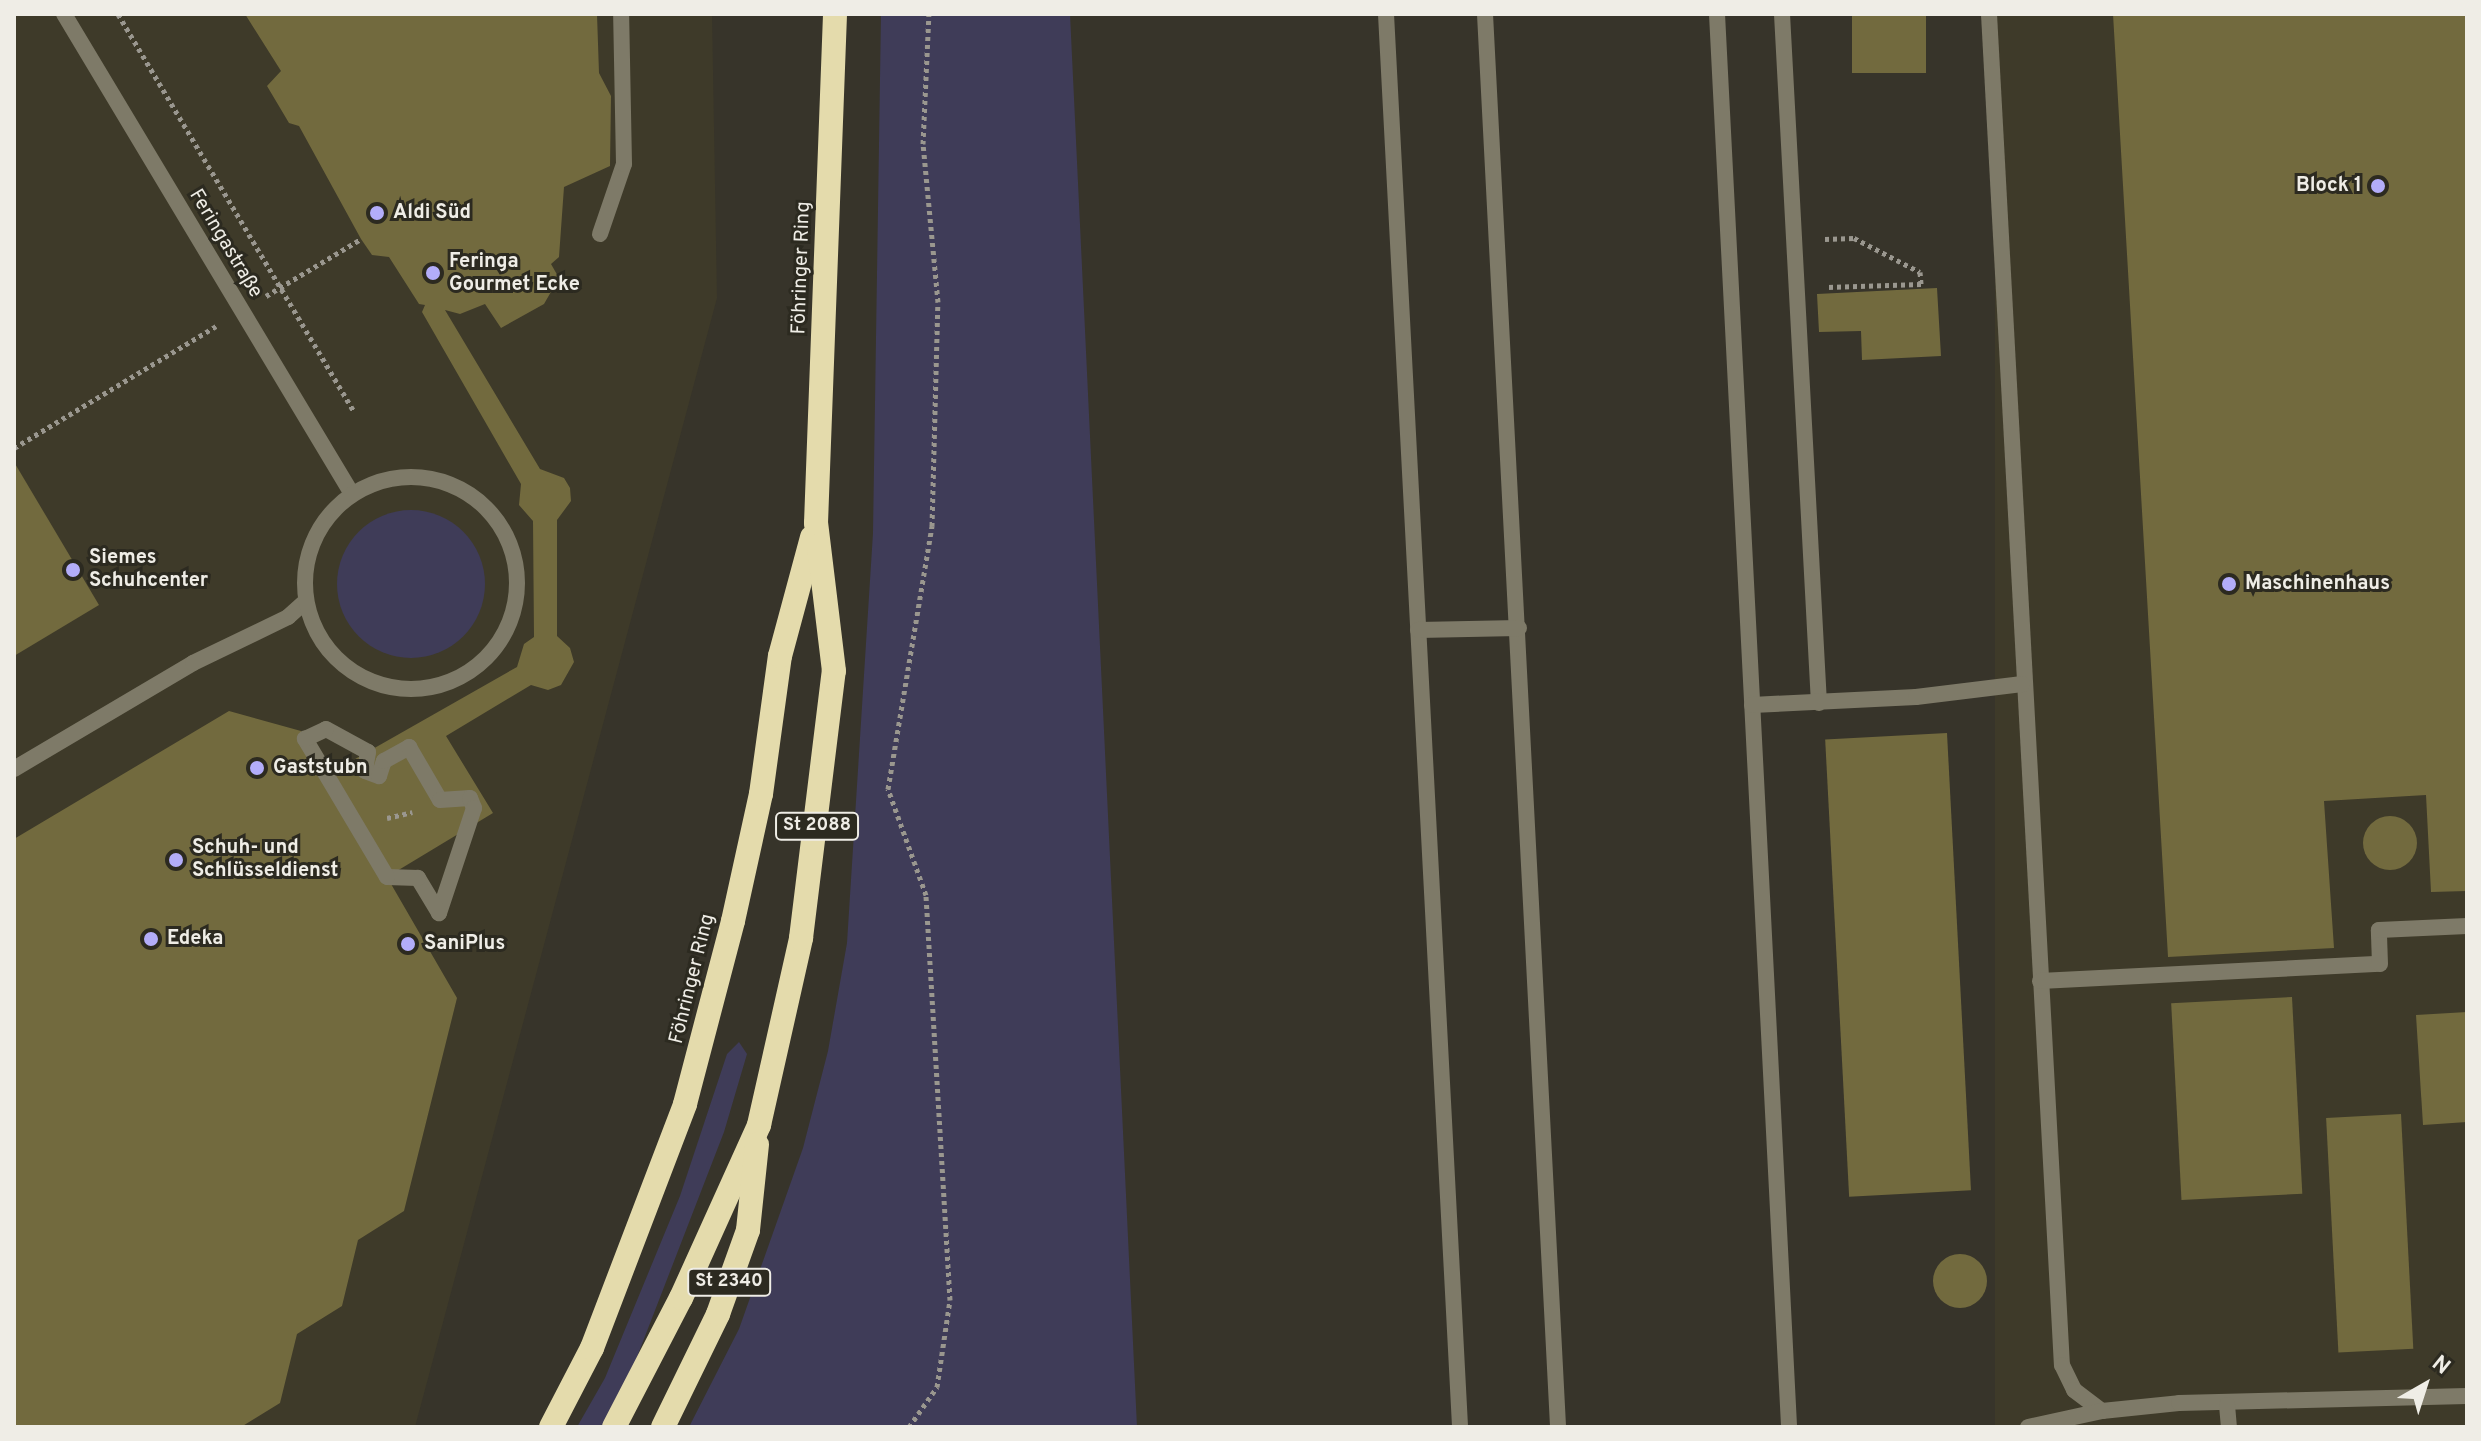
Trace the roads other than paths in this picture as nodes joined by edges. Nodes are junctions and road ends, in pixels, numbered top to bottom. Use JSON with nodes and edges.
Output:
{"nodes":[{"id":1,"x":64,"y":14,"type":"edge"},
{"id":2,"x":621,"y":14,"type":"edge"},
{"id":3,"x":835,"y":14,"type":"edge"},
{"id":4,"x":1386,"y":14,"type":"edge"},
{"id":5,"x":1485,"y":14,"type":"edge"},
{"id":6,"x":1717,"y":14,"type":"edge"},
{"id":7,"x":1782,"y":14,"type":"edge"},
{"id":8,"x":1989,"y":14,"type":"edge"},
{"id":9,"x":600,"y":234,"type":"dead end"},
{"id":10,"x":352,"y":494,"type":"junction"},
{"id":11,"x":816,"y":523,"type":"junction"},
{"id":12,"x":306,"y":601,"type":"junction"},
{"id":13,"x":1519,"y":628,"type":"junction"},
{"id":14,"x":1418,"y":630,"type":"junction"},
{"id":15,"x":2022,"y":684,"type":"junction"},
{"id":16,"x":1819,"y":703,"type":"junction"},
{"id":17,"x":1752,"y":705,"type":"junction"},
{"id":18,"x":14,"y":769,"type":"edge"},
{"id":19,"x":387,"y":877,"type":"joint"},
{"id":20,"x":2467,"y":926,"type":"edge"},
{"id":21,"x":2040,"y":981,"type":"junction"},
{"id":22,"x":759,"y":1125,"type":"junction"},
{"id":23,"x":2467,"y":1396,"type":"edge"},
{"id":24,"x":2227,"y":1405,"type":"junction"},
{"id":25,"x":2102,"y":1411,"type":"junction"},
{"id":26,"x":551,"y":1427,"type":"edge"},
{"id":27,"x":614,"y":1427,"type":"edge"},
{"id":28,"x":663,"y":1427,"type":"edge"},
{"id":29,"x":1460,"y":1427,"type":"edge"},
{"id":30,"x":1558,"y":1427,"type":"edge"},
{"id":31,"x":1789,"y":1427,"type":"edge"},
{"id":32,"x":2028,"y":1427,"type":"edge"},
{"id":33,"x":2229,"y":1427,"type":"edge"}],
"edges":[{"from":1,"to":10,"type":"street","name":"Feringastraße"},
{"from":2,"to":9,"type":"street"},
{"from":3,"to":11,"type":"highway","name":"Föhringer Ring","number":"St 2088"},
{"from":4,"to":14,"type":"street"},
{"from":5,"to":13,"type":"street"},
{"from":6,"to":17,"type":"street"},
{"from":7,"to":16,"type":"street"},
{"from":8,"to":15,"type":"street"},
{"from":10,"to":12,"type":"street"},
{"from":10,"to":12,"type":"street"},
{"from":11,"to":22,"type":"highway","name":"Föhringer Ring","number":"St 2088"},
{"from":11,"to":26,"type":"highway","name":"Föhringer Ring","number":"St 2088"},
{"from":12,"to":18,"type":"street"},
{"from":13,"to":14,"type":"street"},
{"from":13,"to":30,"type":"street"},
{"from":14,"to":29,"type":"street"},
{"from":15,"to":16,"type":"street"},
{"from":15,"to":21,"type":"street"},
{"from":16,"to":17,"type":"street"},
{"from":17,"to":31,"type":"street"},
{"from":19,"to":19,"type":"street"},
{"from":20,"to":21,"type":"street"},
{"from":21,"to":25,"type":"street"},
{"from":22,"to":27,"type":"highway","name":"Föhringer Ring","number":"St 2088"},
{"from":22,"to":28,"type":"highway","number":"St 2340"},
{"from":23,"to":24,"type":"street"},
{"from":24,"to":25,"type":"street"},
{"from":24,"to":33,"type":"street"},
{"from":25,"to":32,"type":"street"}]}
